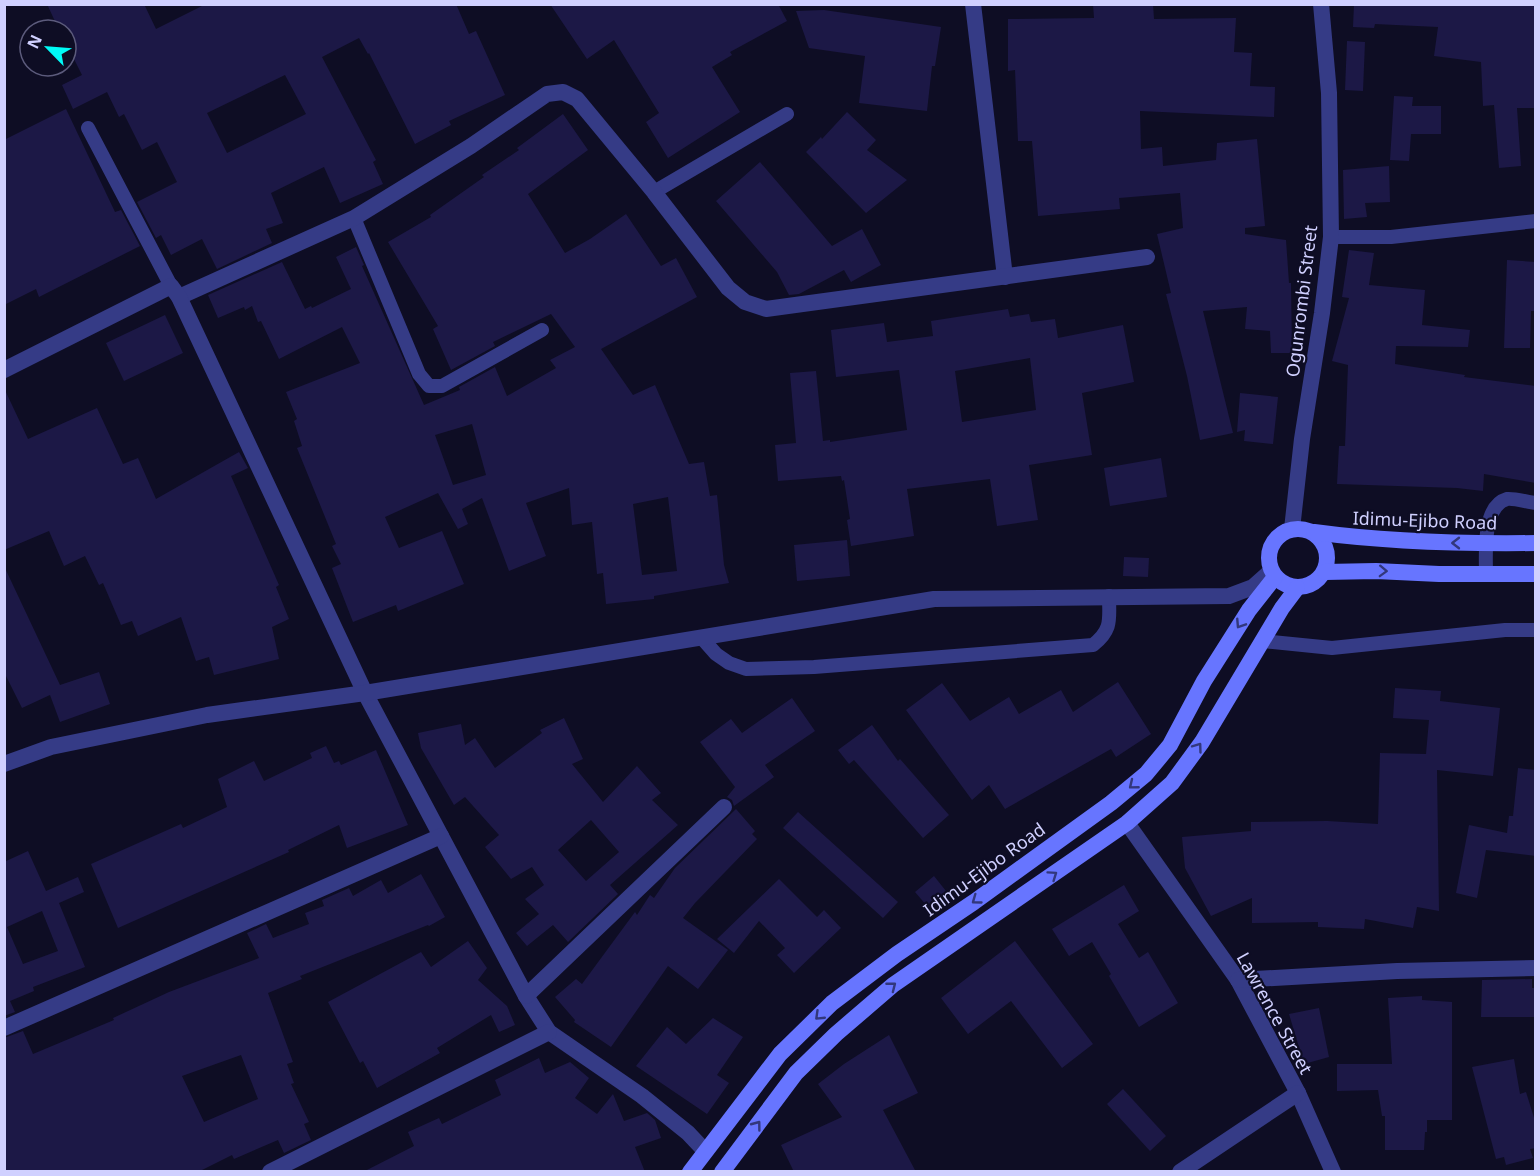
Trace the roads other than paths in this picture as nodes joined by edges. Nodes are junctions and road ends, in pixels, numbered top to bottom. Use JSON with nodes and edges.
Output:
{"nodes":[{"id":1,"x":973,"y":4,"type":"edge"},
{"id":2,"x":1321,"y":4,"type":"edge"},
{"id":3,"x":787,"y":114,"type":"dead end"},
{"id":4,"x":88,"y":128,"type":"dead end"},
{"id":5,"x":654,"y":192,"type":"junction"},
{"id":6,"x":354,"y":218,"type":"junction"},
{"id":7,"x":1536,"y":221,"type":"edge"},
{"id":8,"x":1331,"y":237,"type":"junction"},
{"id":9,"x":1148,"y":257,"type":"dead end"},
{"id":10,"x":1005,"y":277,"type":"junction"},
{"id":11,"x":175,"y":292,"type":"junction"},
{"id":12,"x":542,"y":330,"type":"dead end"},
{"id":13,"x":4,"y":370,"type":"edge"},
{"id":14,"x":1536,"y":503,"type":"edge"},
{"id":15,"x":1292,"y":529,"type":"junction"},
{"id":16,"x":1314,"y":532,"type":"junction"},
{"id":17,"x":1486,"y":543,"type":"junction"},
{"id":18,"x":1536,"y":543,"type":"edge"},
{"id":19,"x":1324,"y":572,"type":"junction"},
{"id":20,"x":1273,"y":574,"type":"junction"},
{"id":21,"x":1486,"y":574,"type":"junction"},
{"id":22,"x":1536,"y":574,"type":"edge"},
{"id":23,"x":1297,"y":588,"type":"junction"},
{"id":24,"x":1109,"y":596,"type":"junction"},
{"id":25,"x":1536,"y":630,"type":"edge"},
{"id":26,"x":702,"y":638,"type":"junction"},
{"id":27,"x":1262,"y":641,"type":"junction"},
{"id":28,"x":365,"y":693,"type":"junction"},
{"id":29,"x":4,"y":764,"type":"edge"},
{"id":30,"x":724,"y":807,"type":"dead end"},
{"id":31,"x":1127,"y":823,"type":"junction"},
{"id":32,"x":441,"y":836,"type":"junction"},
{"id":33,"x":1536,"y":968,"type":"edge"},
{"id":34,"x":1238,"y":980,"type":"junction"},
{"id":35,"x":526,"y":996,"type":"junction"},
{"id":36,"x":4,"y":1028,"type":"edge"},
{"id":37,"x":549,"y":1032,"type":"junction"},
{"id":38,"x":1298,"y":1093,"type":"junction"},
{"id":39,"x":705,"y":1151,"type":"junction"},
{"id":40,"x":270,"y":1172,"type":"edge"},
{"id":41,"x":690,"y":1172,"type":"edge"},
{"id":42,"x":722,"y":1172,"type":"edge"},
{"id":43,"x":1179,"y":1172,"type":"edge"},
{"id":44,"x":1333,"y":1172,"type":"edge"}],
"edges":[{"from":1,"to":10,"type":"street"},
{"from":2,"to":8,"type":"street","name":"Ogunrombi Street"},
{"from":3,"to":5,"type":"lane"},
{"from":4,"to":11,"type":"lane"},
{"from":5,"to":6,"type":"street"},
{"from":5,"to":10,"type":"street"},
{"from":6,"to":11,"type":"street"},
{"from":6,"to":12,"type":"lane"},
{"from":7,"to":8,"type":"lane"},
{"from":8,"to":15,"type":"street","name":"Ogunrombi Street"},
{"from":9,"to":10,"type":"street"},
{"from":11,"to":13,"type":"street"},
{"from":11,"to":28,"type":"street"},
{"from":14,"to":17,"type":"lane"},
{"from":15,"to":16,"type":"main road"},
{"from":15,"to":20,"type":"main road"},
{"from":17,"to":16,"type":"main road","name":"Idimu-Ejibo Road","one_way":true},
{"from":16,"to":19,"type":"main road"},
{"from":17,"to":18,"type":"main road","name":"Idimu-Ejibo Road"},
{"from":17,"to":21,"type":"lane"},
{"from":19,"to":21,"type":"main road","one_way":true},
{"from":19,"to":23,"type":"main road"},
{"from":20,"to":23,"type":"main road"},
{"from":20,"to":24,"type":"street"},
{"from":20,"to":39,"type":"main road","name":"Idimu-Ejibo Road","one_way":true},
{"from":21,"to":22,"type":"main road"},
{"from":23,"to":27,"type":"main road"},
{"from":24,"to":26,"type":"street"},
{"from":24,"to":26,"type":"lane"},
{"from":25,"to":27,"type":"lane"},
{"from":26,"to":28,"type":"street"},
{"from":31,"to":27,"type":"main road","one_way":true},
{"from":28,"to":29,"type":"street"},
{"from":28,"to":32,"type":"street"},
{"from":30,"to":35,"type":"street"},
{"from":31,"to":34,"type":"street","name":"Lawrence Street"},
{"from":42,"to":31,"type":"main road","one_way":true},
{"from":32,"to":35,"type":"street"},
{"from":32,"to":36,"type":"street"},
{"from":33,"to":34,"type":"street"},
{"from":34,"to":38,"type":"street","name":"Lawrence Street"},
{"from":35,"to":37,"type":"street"},
{"from":37,"to":39,"type":"street"},
{"from":37,"to":40,"type":"street"},
{"from":38,"to":43,"type":"street"},
{"from":38,"to":44,"type":"street","name":"Lawrence Street"},
{"from":39,"to":41,"type":"main road","name":"Idimu-Ejibo Road"}]}
